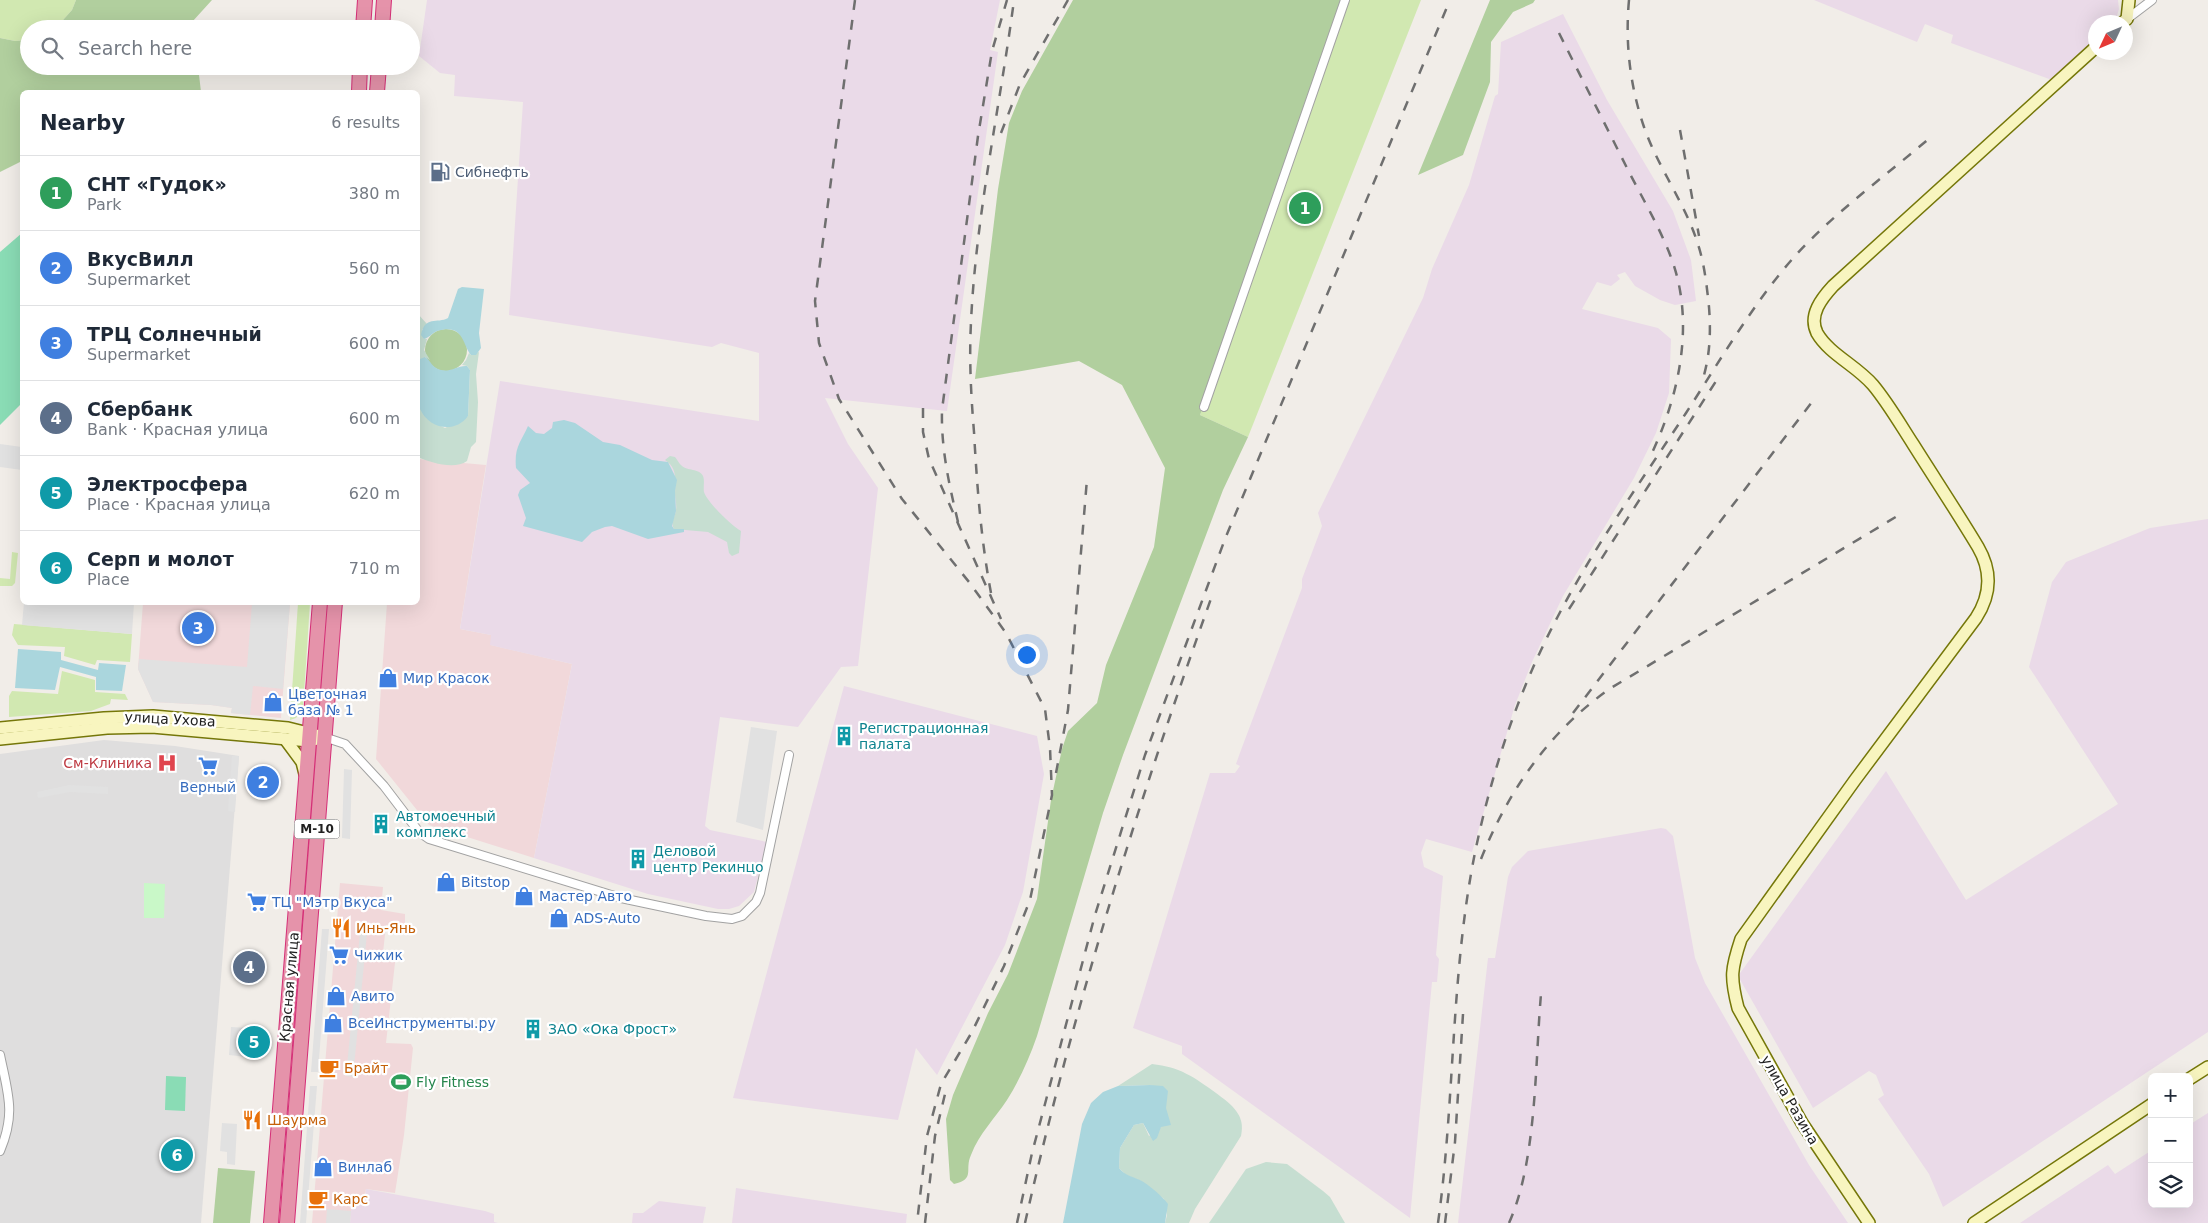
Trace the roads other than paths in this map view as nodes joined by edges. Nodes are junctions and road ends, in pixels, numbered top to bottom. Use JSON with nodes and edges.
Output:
{"nodes":[{"id":1,"x":365,"y":0,"type":"edge"},
{"id":2,"x":384,"y":0,"type":"edge"},
{"id":3,"x":1345,"y":0,"type":"edge"},
{"id":4,"x":2129,"y":0,"type":"edge"},
{"id":5,"x":2152,"y":0,"type":"edge"},
{"id":6,"x":2126,"y":15,"type":"edge"},
{"id":7,"x":2133,"y":15,"type":"edge"},
{"id":8,"x":364,"y":20,"type":"edge"},
{"id":9,"x":383,"y":20,"type":"edge"},
{"id":10,"x":2088,"y":54,"type":"edge"},
{"id":11,"x":359,"y":75,"type":"edge"},
{"id":12,"x":378,"y":75,"type":"edge"},
{"id":13,"x":358,"y":90,"type":"edge"},
{"id":14,"x":377,"y":90,"type":"edge"},
{"id":15,"x":1204,"y":407,"type":"dead end"},
{"id":16,"x":320,"y":605,"type":"edge"},
{"id":17,"x":335,"y":605,"type":"edge"},
{"id":18,"x":312,"y":704,"type":"junction"},
{"id":19,"x":0,"y":728,"type":"edge"},
{"id":20,"x":287,"y":734,"type":"junction"},
{"id":21,"x":309,"y":736,"type":"junction"},
{"id":22,"x":324,"y":737,"type":"junction"},
{"id":23,"x":0,"y":739,"type":"edge"},
{"id":24,"x":789,"y":755,"type":"dead end"},
{"id":25,"x":306,"y":781,"type":"junction"},
{"id":26,"x":0,"y":1055,"type":"edge"},
{"id":27,"x":2208,"y":1067,"type":"edge"},
{"id":28,"x":2193,"y":1076,"type":"edge"},
{"id":29,"x":2148,"y":1107,"type":"edge"},
{"id":30,"x":0,"y":1151,"type":"edge"},
{"id":31,"x":270,"y":1223,"type":"edge"},
{"id":32,"x":287,"y":1223,"type":"edge"},
{"id":33,"x":1868,"y":1223,"type":"edge"},
{"id":34,"x":1974,"y":1223,"type":"edge"}],
"edges":[{"from":1,"to":8,"type":"highway"},
{"from":2,"to":9,"type":"highway"},
{"from":3,"to":15,"type":"street"},
{"from":4,"to":6,"type":"street"},
{"from":5,"to":7,"type":"street"},
{"from":10,"to":33,"type":"street","name":"улица Разина"},
{"from":11,"to":13,"type":"highway"},
{"from":12,"to":14,"type":"highway"},
{"from":16,"to":18,"type":"highway","name":"Красная улица","number":"М-10"},
{"from":17,"to":22,"type":"highway","name":"Красная улица","number":"М-10"},
{"from":18,"to":20,"type":"street"},
{"from":18,"to":21,"type":"highway","name":"Красная улица","number":"М-10"},
{"from":19,"to":20,"type":"street","name":"улица Ухова"},
{"from":20,"to":21,"type":"street","name":"улица Ухова"},
{"from":20,"to":23,"type":"street","name":"улица Ухова"},
{"from":20,"to":25,"type":"street"},
{"from":21,"to":22,"type":"street","name":"улица Ухова"},
{"from":21,"to":25,"type":"highway","name":"Красная улица","number":"М-10"},
{"from":22,"to":24,"type":"street"},
{"from":22,"to":32,"type":"highway","name":"Красная улица","number":"М-10"},
{"from":25,"to":31,"type":"highway","name":"Красная улица","number":"М-10"},
{"from":26,"to":30,"type":"street"},
{"from":27,"to":28,"type":"street"},
{"from":29,"to":34,"type":"street"}]}
